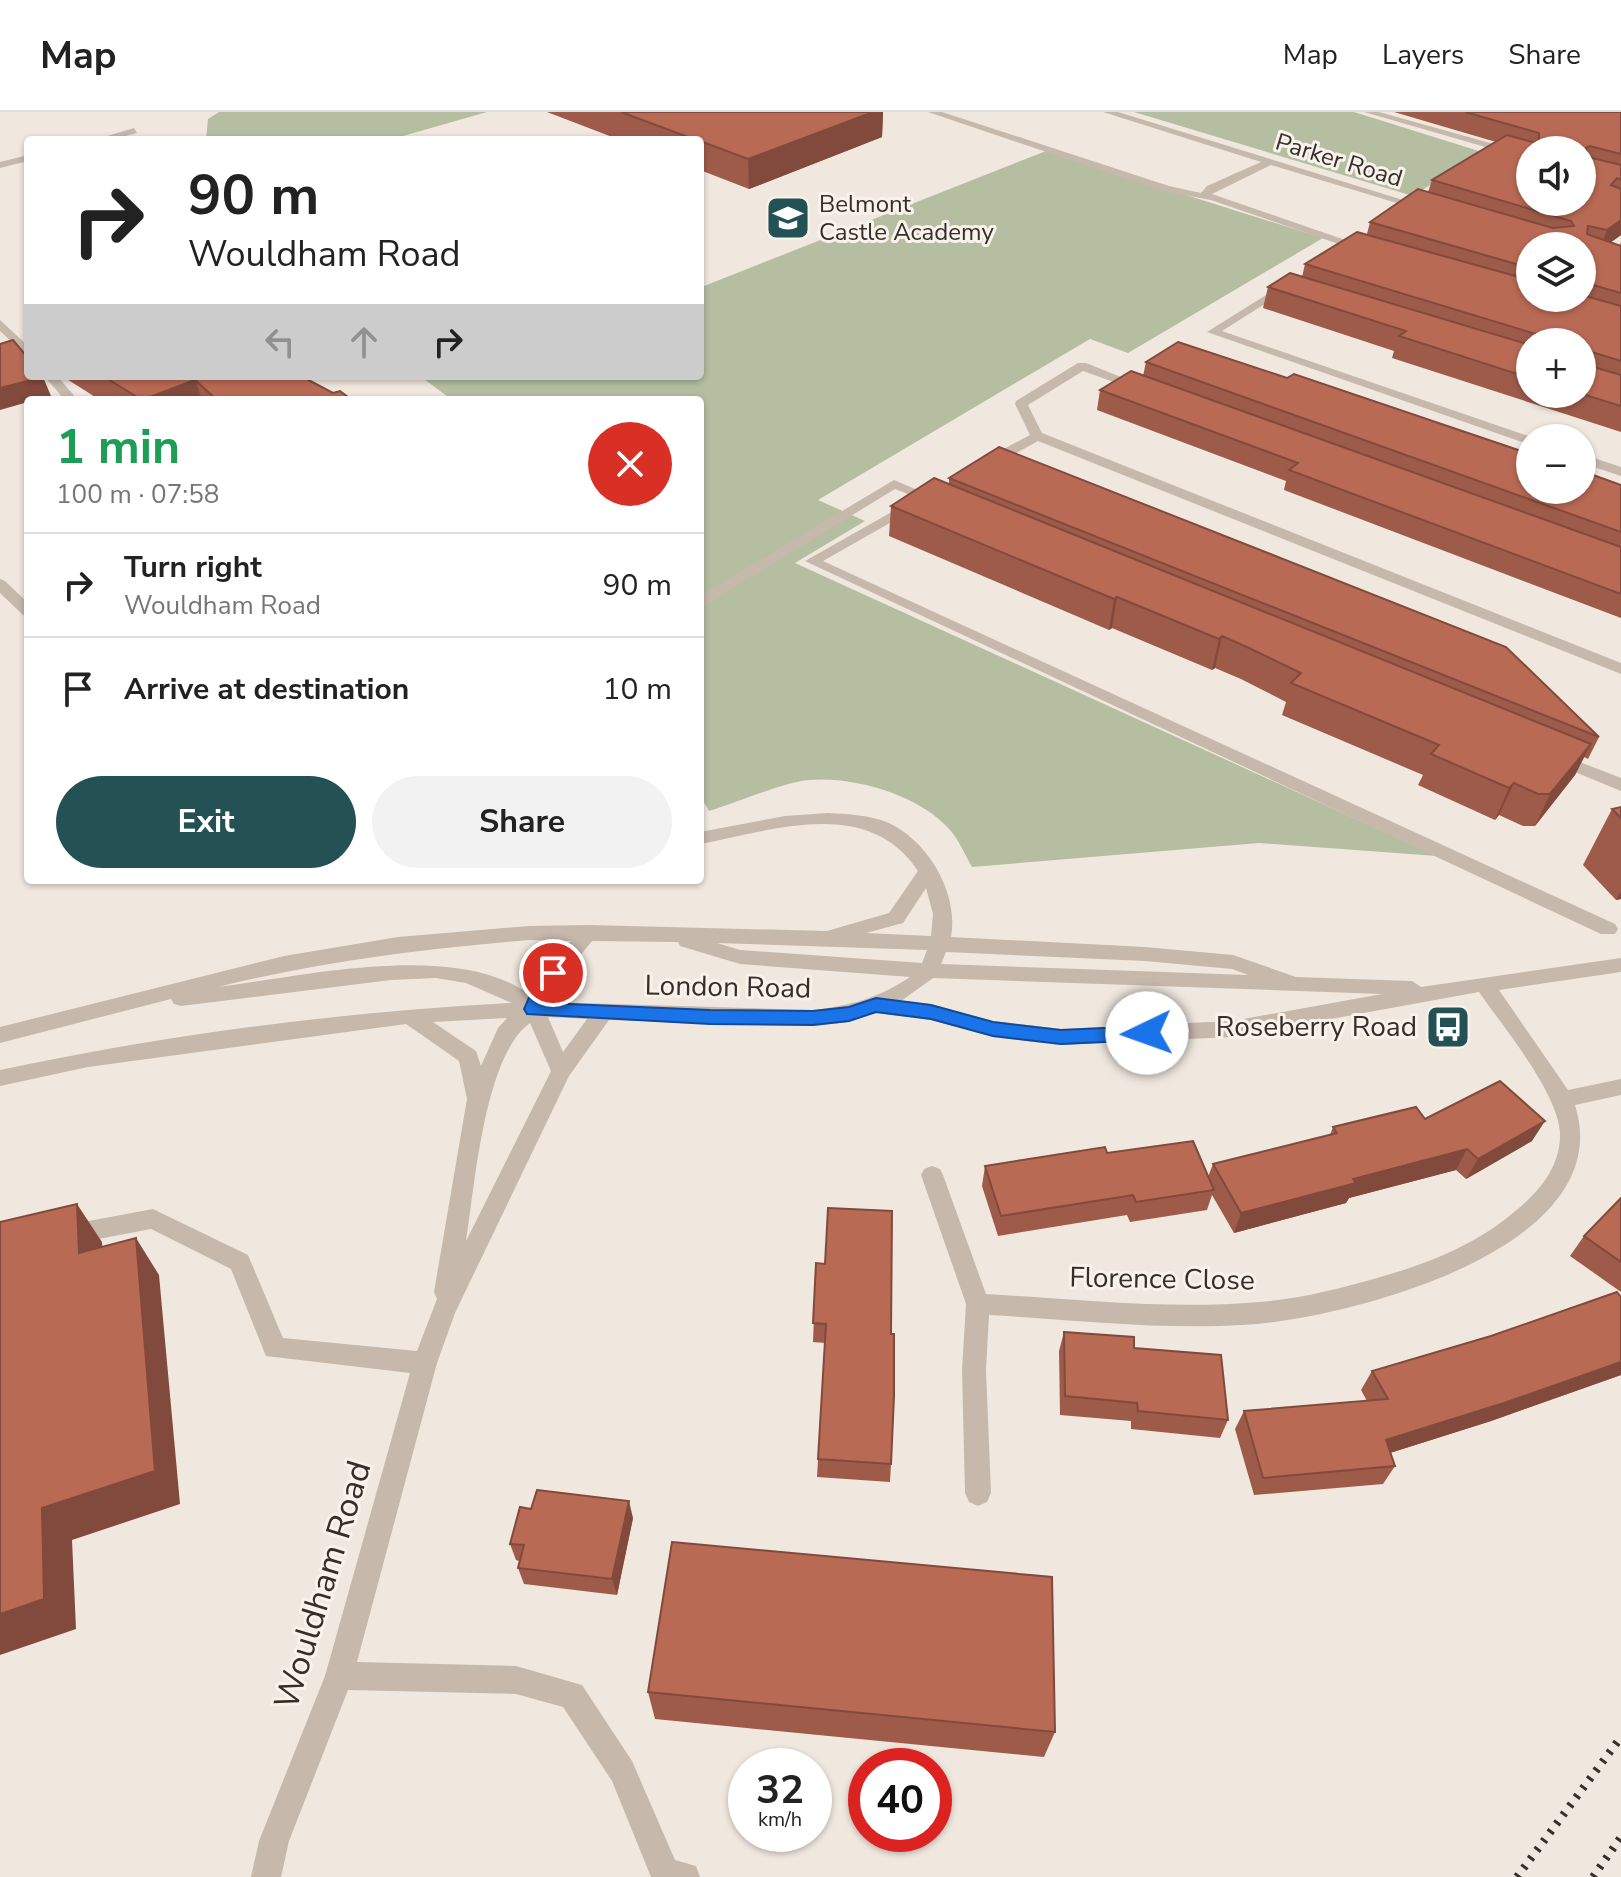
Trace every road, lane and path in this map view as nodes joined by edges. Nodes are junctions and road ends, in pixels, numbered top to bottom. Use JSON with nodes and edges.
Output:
{"nodes":[{"id":1,"x":933,"y":112,"type":"edge"},
{"id":2,"x":1108,"y":112,"type":"edge"},
{"id":3,"x":1369,"y":112,"type":"edge"},
{"id":4,"x":134,"y":131,"type":"dead end"},
{"id":5,"x":115,"y":136,"type":"edge"},
{"id":6,"x":1516,"y":153,"type":"edge"},
{"id":7,"x":24,"y":159,"type":"edge"},
{"id":8,"x":1268,"y":162,"type":"junction"},
{"id":9,"x":0,"y":165,"type":"edge"},
{"id":10,"x":1208,"y":198,"type":"junction"},
{"id":11,"x":1443,"y":214,"type":"edge"},
{"id":12,"x":1350,"y":245,"type":"junction"},
{"id":13,"x":1365,"y":250,"type":"edge"},
{"id":14,"x":1337,"y":254,"type":"edge"},
{"id":15,"x":1298,"y":286,"type":"edge"},
{"id":16,"x":0,"y":324,"type":"edge"},
{"id":17,"x":24,"y":349,"type":"edge"},
{"id":18,"x":54,"y":380,"type":"edge"},
{"id":19,"x":1157,"y":394,"type":"edge"},
{"id":20,"x":68,"y":396,"type":"edge"},
{"id":21,"x":1037,"y":436,"type":"junction"},
{"id":22,"x":1516,"y":436,"type":"edge"},
{"id":23,"x":1596,"y":463,"type":"edge"},
{"id":24,"x":1621,"y":472,"type":"edge"},
{"id":25,"x":968,"y":474,"type":"edge"},
{"id":26,"x":933,"y":493,"type":"junction"},
{"id":27,"x":955,"y":509,"type":"edge"},
{"id":28,"x":0,"y":584,"type":"edge"},
{"id":29,"x":704,"y":601,"type":"edge"},
{"id":30,"x":24,"y":608,"type":"edge"},
{"id":31,"x":1621,"y":669,"type":"edge"},
{"id":32,"x":1534,"y":749,"type":"edge"},
{"id":33,"x":1621,"y":785,"type":"edge"},
{"id":34,"x":704,"y":837,"type":"edge"},
{"id":35,"x":928,"y":871,"type":"junction"},
{"id":36,"x":1608,"y":929,"type":"dead end"},
{"id":37,"x":589,"y":932,"type":"junction"},
{"id":38,"x":662,"y":934,"type":"junction"},
{"id":39,"x":822,"y":938,"type":"junction"},
{"id":40,"x":936,"y":945,"type":"junction"},
{"id":41,"x":1621,"y":965,"type":"edge"},
{"id":42,"x":927,"y":971,"type":"junction"},
{"id":43,"x":1292,"y":983,"type":"junction"},
{"id":44,"x":1485,"y":985,"type":"junction"},
{"id":45,"x":1452,"y":989,"type":"junction"},
{"id":46,"x":117,"y":1005,"type":"junction"},
{"id":47,"x":876,"y":1005,"type":"junction"},
{"id":48,"x":534,"y":1009,"type":"junction"},
{"id":49,"x":603,"y":1013,"type":"junction"},
{"id":50,"x":409,"y":1016,"type":"junction"},
{"id":51,"x":0,"y":1035,"type":"edge"},
{"id":52,"x":561,"y":1071,"type":"junction"},
{"id":53,"x":0,"y":1078,"type":"edge"},
{"id":54,"x":1621,"y":1087,"type":"edge"},
{"id":55,"x":478,"y":1099,"type":"junction"},
{"id":56,"x":1563,"y":1099,"type":"junction"},
{"id":57,"x":932,"y":1175,"type":"dead end"},
{"id":58,"x":46,"y":1239,"type":"edge"},
{"id":59,"x":978,"y":1304,"type":"junction"},
{"id":60,"x":443,"y":1312,"type":"junction"},
{"id":61,"x":425,"y":1363,"type":"junction"},
{"id":62,"x":978,"y":1493,"type":"dead end"},
{"id":63,"x":339,"y":1676,"type":"junction"},
{"id":64,"x":266,"y":1877,"type":"edge"},
{"id":65,"x":685,"y":1877,"type":"edge"}],
"edges":[{"from":1,"to":10,"type":"street"},
{"from":2,"to":8,"type":"street","name":"Parker Road"},
{"from":3,"to":6,"type":"street"},
{"from":4,"to":5,"type":"street"},
{"from":7,"to":9,"type":"street"},
{"from":8,"to":10,"type":"street"},
{"from":8,"to":11,"type":"street","name":"Parker Road"},
{"from":10,"to":12,"type":"street"},
{"from":12,"to":13,"type":"street"},
{"from":12,"to":14,"type":"street"},
{"from":15,"to":22,"type":"street"},
{"from":16,"to":17,"type":"street"},
{"from":18,"to":20,"type":"street"},
{"from":19,"to":21,"type":"street"},
{"from":21,"to":25,"type":"street"},
{"from":21,"to":31,"type":"street"},
{"from":23,"to":24,"type":"street"},
{"from":26,"to":27,"type":"street"},
{"from":26,"to":29,"type":"street"},
{"from":26,"to":36,"type":"street"},
{"from":28,"to":30,"type":"street"},
{"from":32,"to":33,"type":"street"},
{"from":34,"to":35,"type":"street"},
{"from":35,"to":39,"type":"street"},
{"from":35,"to":40,"type":"street"},
{"from":37,"to":38,"type":"street","name":"London Road"},
{"from":37,"to":46,"type":"street","name":"London Road"},
{"from":37,"to":48,"type":"street","name":"Wouldham Road"},
{"from":38,"to":39,"type":"street","name":"London Road"},
{"from":38,"to":42,"type":"street","name":"London Road"},
{"from":39,"to":40,"type":"street","name":"London Road"},
{"from":40,"to":42,"type":"street"},
{"from":40,"to":43,"type":"street","name":"London Road"},
{"from":41,"to":44,"type":"street","name":"London Road"},
{"from":42,"to":43,"type":"street","name":"London Road"},
{"from":42,"to":47,"type":"street"},
{"from":43,"to":45,"type":"street","name":"London Road"},
{"from":44,"to":45,"type":"street","name":"London Road"},
{"from":44,"to":56,"type":"street","name":"Florence Close"},
{"from":45,"to":47,"type":"street","name":"London Road"},
{"from":46,"to":48,"type":"street"},
{"from":46,"to":51,"type":"street","name":"London Road"},
{"from":47,"to":49,"type":"street","name":"London Road"},
{"from":48,"to":49,"type":"street","name":"London Road"},
{"from":48,"to":50,"type":"street","name":"London Road"},
{"from":48,"to":52,"type":"street"},
{"from":48,"to":55,"type":"street","name":"Wouldham Road"},
{"from":49,"to":52,"type":"street","name":"Wouldham Road"},
{"from":50,"to":53,"type":"street","name":"London Road"},
{"from":50,"to":55,"type":"street","name":"Wouldham Road"},
{"from":52,"to":60,"type":"street","name":"Wouldham Road"},
{"from":54,"to":56,"type":"street"},
{"from":55,"to":60,"type":"street","name":"Wouldham Road"},
{"from":56,"to":59,"type":"street","name":"Florence Close"},
{"from":57,"to":59,"type":"street"},
{"from":58,"to":61,"type":"street"},
{"from":59,"to":62,"type":"street"},
{"from":60,"to":61,"type":"street","name":"Wouldham Road"},
{"from":61,"to":63,"type":"street","name":"Wouldham Road"},
{"from":63,"to":64,"type":"street","name":"Wouldham Road"},
{"from":63,"to":65,"type":"street"}]}
